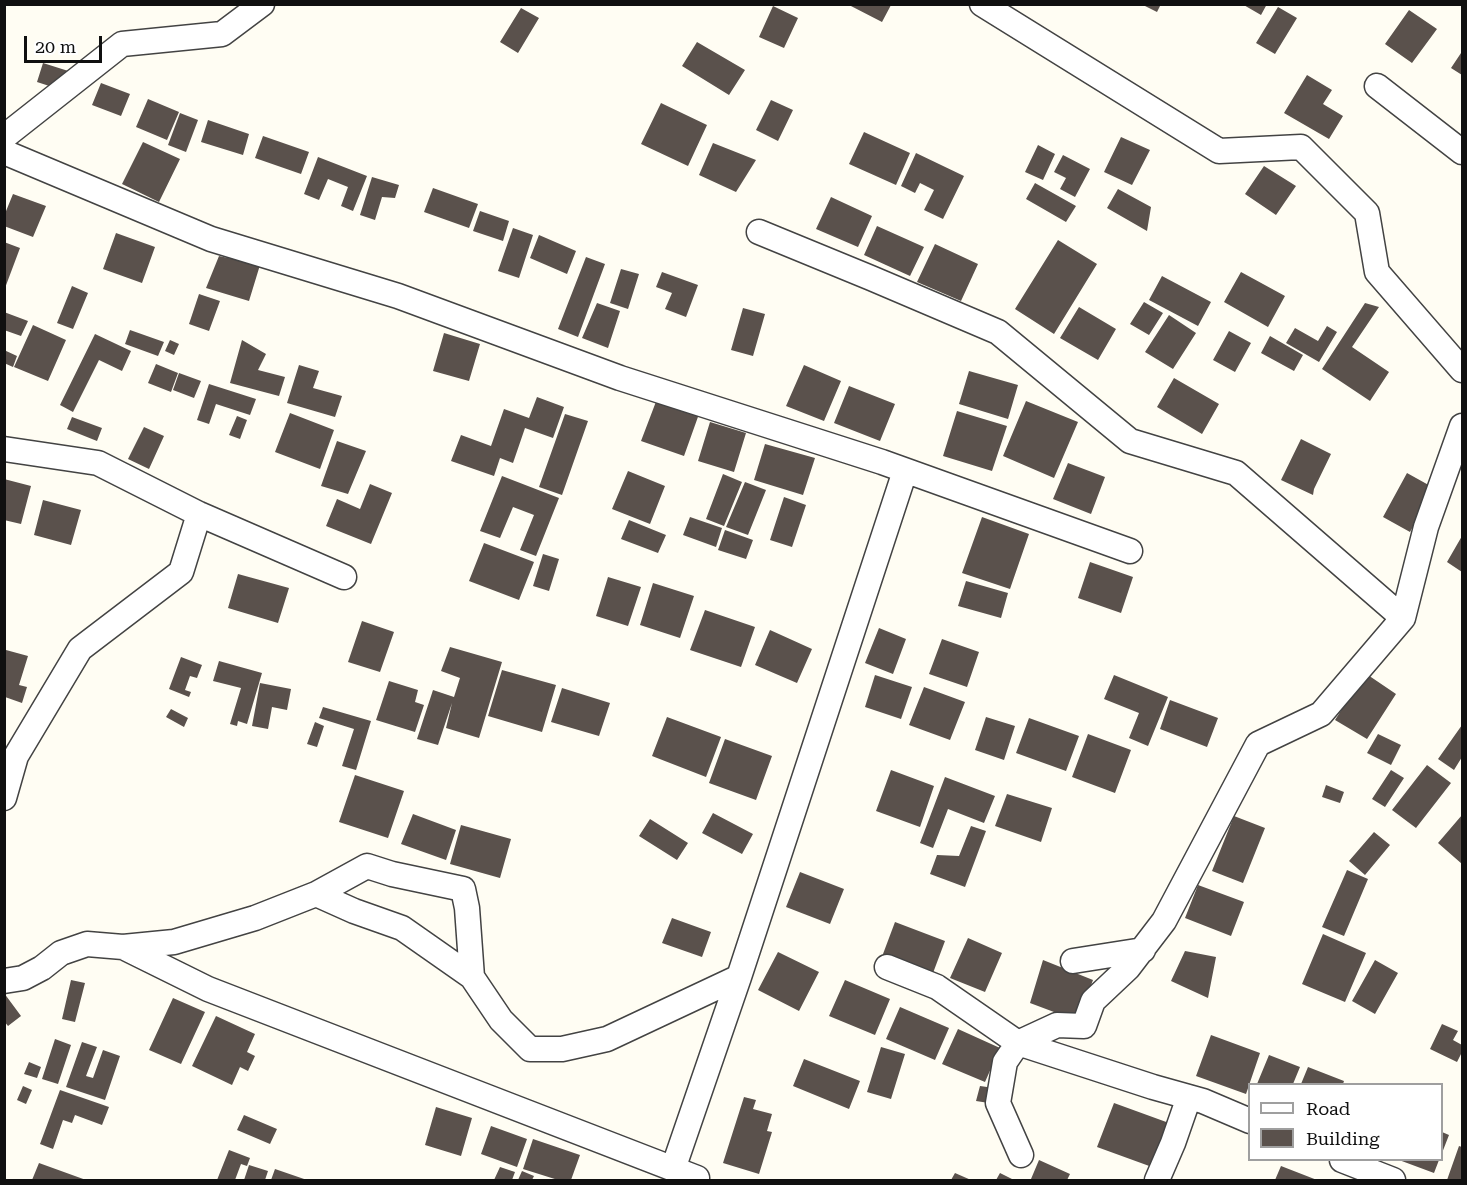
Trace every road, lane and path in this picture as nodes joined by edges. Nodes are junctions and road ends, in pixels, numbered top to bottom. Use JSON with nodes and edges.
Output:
{"nodes":[{"id":1,"x":262,"y":4,"type":"edge"},
{"id":2,"x":982,"y":4,"type":"edge"},
{"id":3,"x":1377,"y":86,"type":"dead end"},
{"id":4,"x":4,"y":137,"type":"edge"},
{"id":5,"x":4,"y":152,"type":"edge"},
{"id":6,"x":1462,"y":152,"type":"edge"},
{"id":7,"x":759,"y":232,"type":"dead end"},
{"id":8,"x":1462,"y":370,"type":"edge"},
{"id":9,"x":1462,"y":426,"type":"edge"},
{"id":10,"x":4,"y":449,"type":"edge"},
{"id":11,"x":905,"y":471,"type":"junction"},
{"id":12,"x":199,"y":514,"type":"junction"},
{"id":13,"x":1130,"y":551,"type":"dead end"},
{"id":14,"x":344,"y":577,"type":"dead end"},
{"id":15,"x":1403,"y":618,"type":"junction"},
{"id":16,"x":4,"y":798,"type":"edge"},
{"id":17,"x":316,"y":894,"type":"junction"},
{"id":18,"x":123,"y":947,"type":"junction"},
{"id":19,"x":1143,"y":950,"type":"junction"},
{"id":20,"x":1073,"y":961,"type":"dead end"},
{"id":21,"x":887,"y":967,"type":"dead end"},
{"id":22,"x":472,"y":977,"type":"junction"},
{"id":23,"x":740,"y":977,"type":"junction"},
{"id":24,"x":4,"y":981,"type":"edge"},
{"id":25,"x":1018,"y":1043,"type":"junction"},
{"id":26,"x":1189,"y":1097,"type":"junction"},
{"id":27,"x":1248,"y":1120,"type":"edge"},
{"id":28,"x":1021,"y":1155,"type":"dead end"},
{"id":29,"x":1345,"y":1161,"type":"edge"},
{"id":30,"x":674,"y":1169,"type":"junction"},
{"id":31,"x":696,"y":1180,"type":"edge"},
{"id":32,"x":1156,"y":1180,"type":"edge"},
{"id":33,"x":1394,"y":1180,"type":"edge"}],
"edges":[{"from":1,"to":4,"type":"street"},
{"from":2,"to":8,"type":"street"},
{"from":3,"to":6,"type":"street"},
{"from":5,"to":11,"type":"street"},
{"from":7,"to":15,"type":"street"},
{"from":9,"to":15,"type":"street"},
{"from":10,"to":12,"type":"street"},
{"from":11,"to":13,"type":"street"},
{"from":11,"to":23,"type":"street"},
{"from":12,"to":14,"type":"street"},
{"from":12,"to":16,"type":"street"},
{"from":15,"to":19,"type":"street"},
{"from":17,"to":18,"type":"street"},
{"from":17,"to":22,"type":"street"},
{"from":17,"to":22,"type":"street"},
{"from":18,"to":24,"type":"street"},
{"from":18,"to":30,"type":"street"},
{"from":19,"to":20,"type":"street"},
{"from":19,"to":25,"type":"street"},
{"from":21,"to":25,"type":"street"},
{"from":22,"to":23,"type":"street"},
{"from":23,"to":30,"type":"street"},
{"from":25,"to":26,"type":"street"},
{"from":25,"to":28,"type":"street"},
{"from":26,"to":27,"type":"street"},
{"from":26,"to":32,"type":"street"},
{"from":29,"to":33,"type":"street"},
{"from":30,"to":31,"type":"street"}]}
